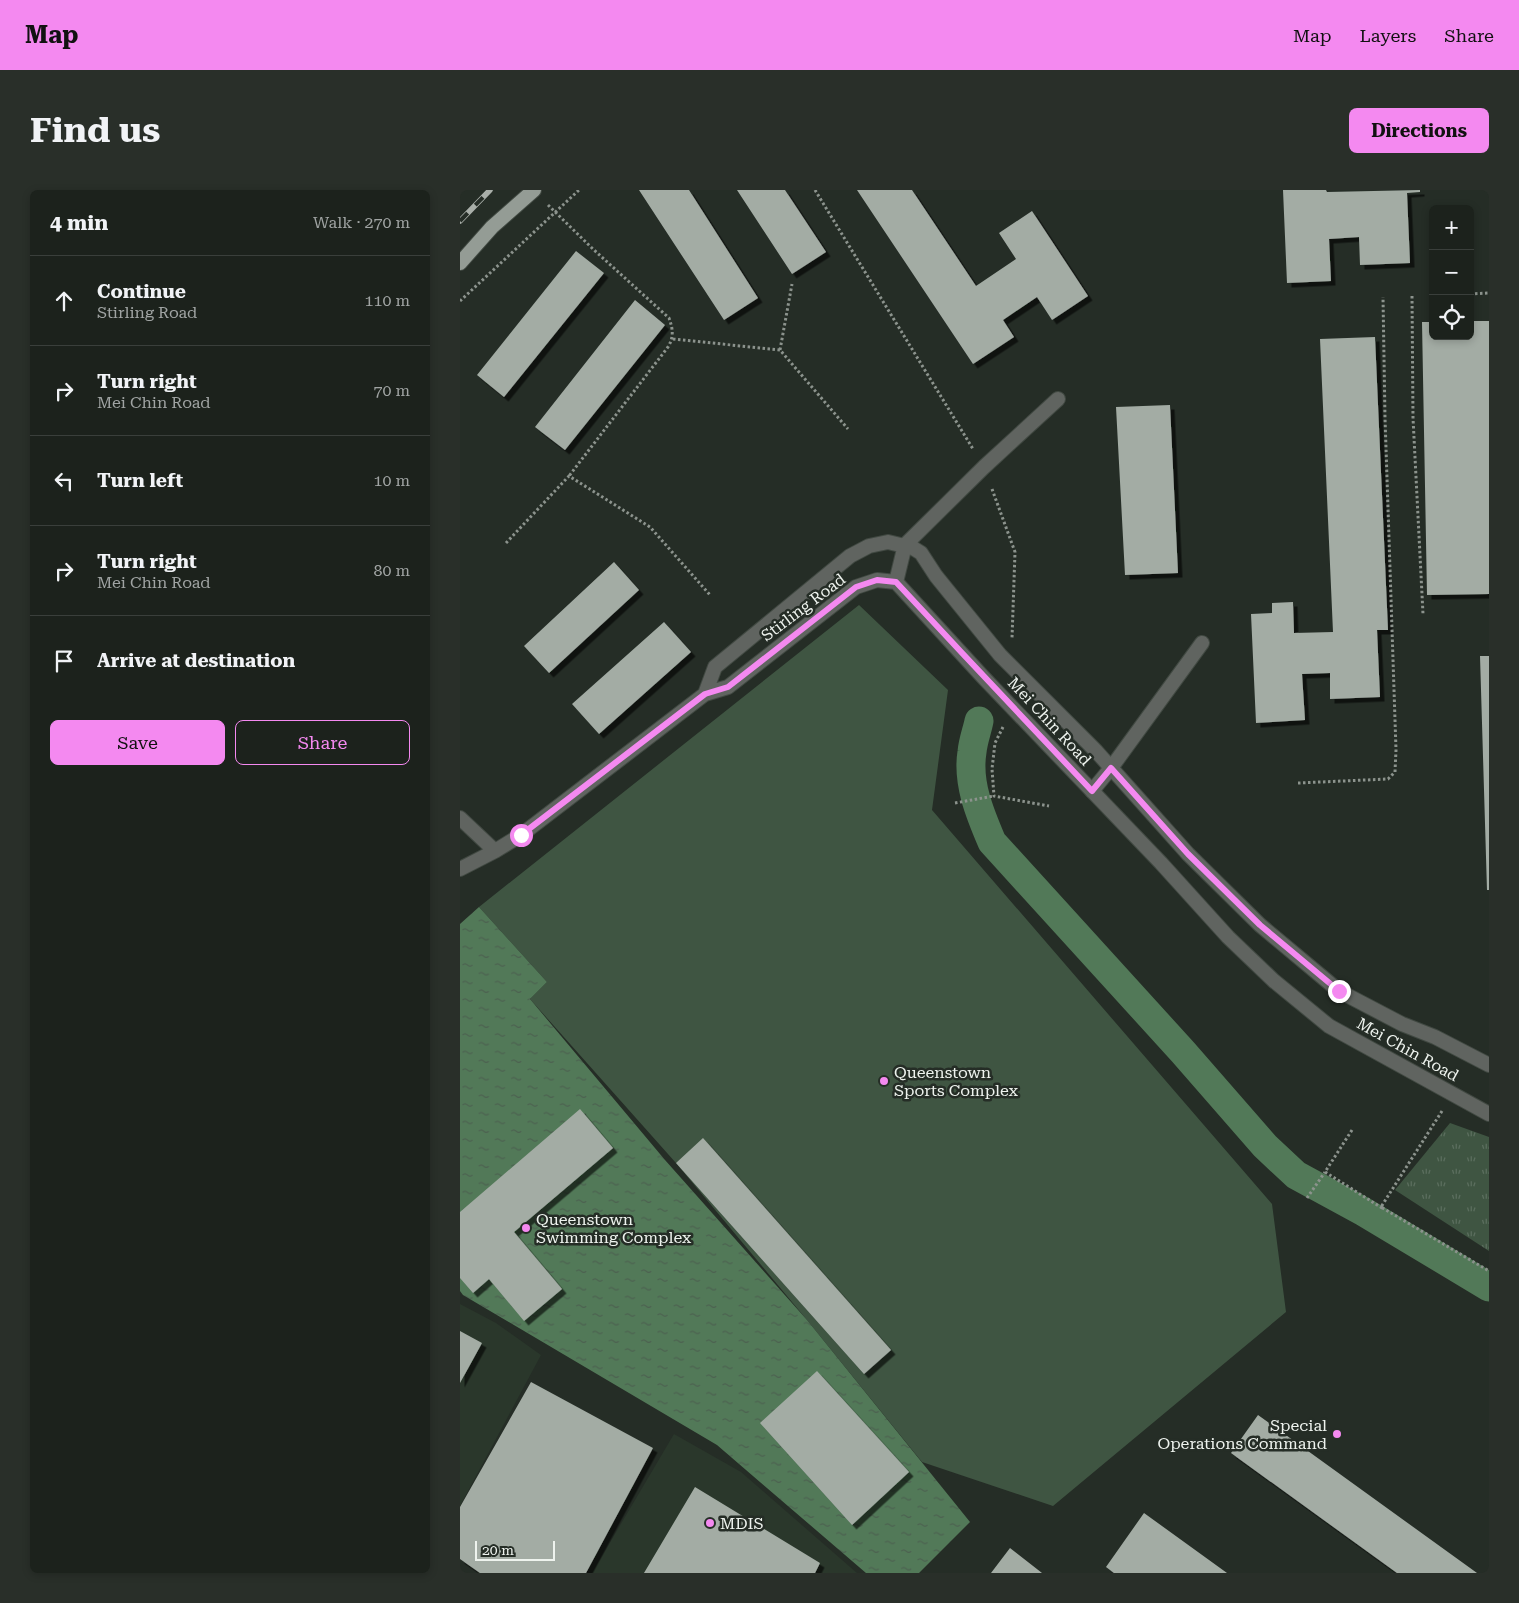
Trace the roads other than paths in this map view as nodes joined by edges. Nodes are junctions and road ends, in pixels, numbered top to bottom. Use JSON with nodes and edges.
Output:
{"nodes":[{"id":1,"x":534,"y":190,"type":"edge"},
{"id":2,"x":460,"y":263,"type":"edge"},
{"id":3,"x":1058,"y":399,"type":"dead end"},
{"id":4,"x":905,"y":546,"type":"junction"},
{"id":5,"x":896,"y":582,"type":"junction"},
{"id":6,"x":1202,"y":643,"type":"dead end"},
{"id":7,"x":705,"y":694,"type":"junction"},
{"id":8,"x":1111,"y":768,"type":"junction"},
{"id":9,"x":1092,"y":791,"type":"junction"},
{"id":10,"x":460,"y":818,"type":"edge"},
{"id":11,"x":495,"y":851,"type":"junction"},
{"id":12,"x":460,"y":869,"type":"edge"},
{"id":13,"x":1489,"y":1065,"type":"edge"},
{"id":14,"x":1489,"y":1114,"type":"edge"}],
"edges":[{"from":1,"to":2,"type":"main road"},
{"from":3,"to":4,"type":"street"},
{"from":4,"to":5,"type":"street"},
{"from":4,"to":7,"type":"street","name":"Stirling Road"},
{"from":4,"to":8,"type":"street","name":"Mei Chin Road"},
{"from":5,"to":7,"type":"street","name":"Stirling Road"},
{"from":5,"to":9,"type":"street","name":"Mei Chin Road"},
{"from":6,"to":8,"type":"street"},
{"from":7,"to":11,"type":"street","name":"Stirling Road"},
{"from":8,"to":9,"type":"street"},
{"from":8,"to":13,"type":"street","name":"Mei Chin Road"},
{"from":9,"to":14,"type":"street","name":"Mei Chin Road"},
{"from":10,"to":11,"type":"street"},
{"from":11,"to":12,"type":"street","name":"Stirling Road"}]}
